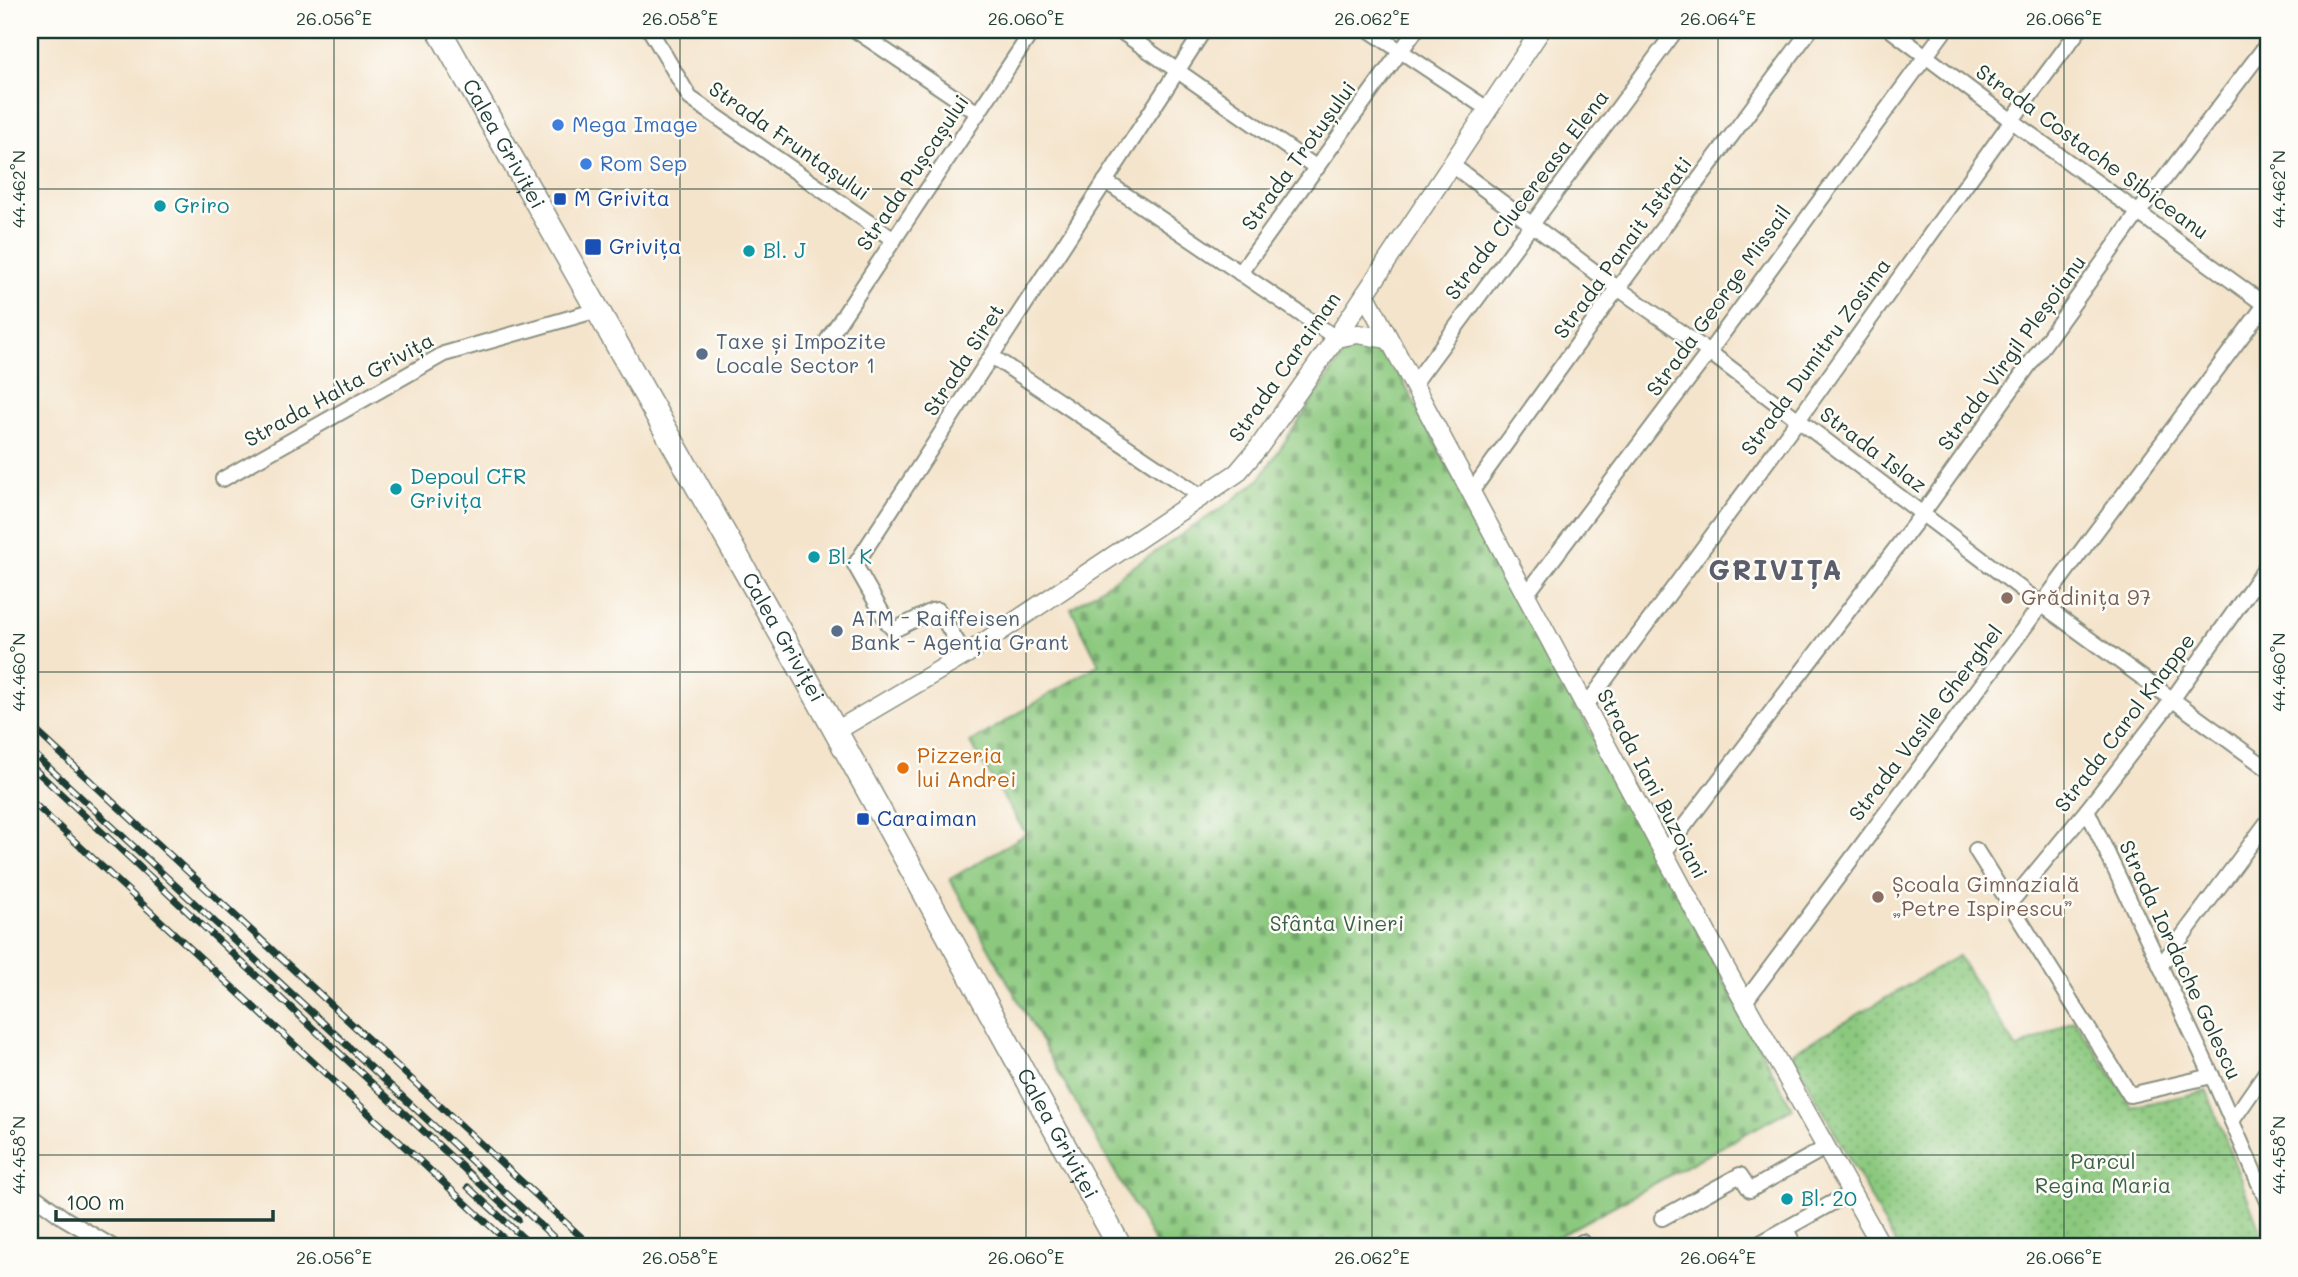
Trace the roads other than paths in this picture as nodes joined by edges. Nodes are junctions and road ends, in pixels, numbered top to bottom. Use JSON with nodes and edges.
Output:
{"nodes":[{"id":1,"x":439,"y":30,"type":"edge"},
{"id":2,"x":650,"y":30,"type":"edge"},
{"id":3,"x":855,"y":30,"type":"edge"},
{"id":4,"x":1033,"y":30,"type":"edge"},
{"id":5,"x":1119,"y":30,"type":"edge"},
{"id":6,"x":1204,"y":30,"type":"edge"},
{"id":7,"x":1369,"y":30,"type":"edge"},
{"id":8,"x":1416,"y":30,"type":"edge"},
{"id":9,"x":1541,"y":30,"type":"edge"},
{"id":10,"x":1676,"y":30,"type":"edge"},
{"id":11,"x":1810,"y":30,"type":"edge"},
{"id":12,"x":1891,"y":30,"type":"edge"},
{"id":13,"x":1945,"y":30,"type":"edge"},
{"id":14,"x":2079,"y":30,"type":"edge"},
{"id":15,"x":2268,"y":43,"type":"edge"},
{"id":16,"x":1401,"y":51,"type":"junction"},
{"id":17,"x":1925,"y":56,"type":"junction"},
{"id":18,"x":1178,"y":70,"type":"junction"},
{"id":19,"x":1489,"y":110,"type":"junction"},
{"id":20,"x":978,"y":113,"type":"junction"},
{"id":21,"x":2011,"y":121,"type":"junction"},
{"id":22,"x":1452,"y":165,"type":"junction"},
{"id":23,"x":1317,"y":168,"type":"junction"},
{"id":24,"x":1105,"y":181,"type":"junction"},
{"id":25,"x":2139,"y":212,"type":"junction"},
{"id":26,"x":1530,"y":224,"type":"junction"},
{"id":27,"x":894,"y":240,"type":"junction"},
{"id":28,"x":1240,"y":273,"type":"junction"},
{"id":29,"x":1618,"y":289,"type":"junction"},
{"id":30,"x":1364,"y":294,"type":"junction"},
{"id":31,"x":2267,"y":304,"type":"edge"},
{"id":32,"x":598,"y":310,"type":"junction"},
{"id":33,"x":1336,"y":338,"type":"junction"},
{"id":34,"x":828,"y":339,"type":"dead end"},
{"id":35,"x":1388,"y":339,"type":"junction"},
{"id":36,"x":1709,"y":352,"type":"junction"},
{"id":37,"x":993,"y":357,"type":"junction"},
{"id":38,"x":1413,"y":385,"type":"junction"},
{"id":39,"x":1798,"y":420,"type":"junction"},
{"id":40,"x":223,"y":479,"type":"dead end"},
{"id":41,"x":1471,"y":492,"type":"junction"},
{"id":42,"x":1202,"y":497,"type":"junction"},
{"id":43,"x":1922,"y":514,"type":"junction"},
{"id":44,"x":2268,"y":564,"type":"edge"},
{"id":45,"x":1526,"y":596,"type":"junction"},
{"id":46,"x":2041,"y":604,"type":"junction"},
{"id":47,"x":965,"y":655,"type":"junction"},
{"id":48,"x":2172,"y":700,"type":"junction"},
{"id":49,"x":1585,"y":707,"type":"junction"},
{"id":50,"x":835,"y":731,"type":"junction"},
{"id":51,"x":2268,"y":769,"type":"edge"},
{"id":52,"x":2087,"y":810,"type":"junction"},
{"id":53,"x":2268,"y":821,"type":"edge"},
{"id":54,"x":1976,"y":850,"type":"dead end"},
{"id":55,"x":1663,"y":854,"type":"junction"},
{"id":56,"x":2011,"y":903,"type":"junction"},
{"id":57,"x":2161,"y":965,"type":"junction"},
{"id":58,"x":1744,"y":1003,"type":"junction"},
{"id":59,"x":2268,"y":1069,"type":"edge"},
{"id":60,"x":2212,"y":1076,"type":"junction"},
{"id":61,"x":2232,"y":1121,"type":"junction"},
{"id":62,"x":1825,"y":1148,"type":"junction"},
{"id":63,"x":30,"y":1193,"type":"edge"},
{"id":64,"x":1850,"y":1193,"type":"junction"},
{"id":65,"x":2268,"y":1204,"type":"edge"},
{"id":66,"x":1662,"y":1217,"type":"dead end"},
{"id":67,"x":1786,"y":1229,"type":"junction"},
{"id":68,"x":113,"y":1247,"type":"edge"},
{"id":69,"x":1121,"y":1247,"type":"edge"},
{"id":70,"x":1753,"y":1247,"type":"edge"},
{"id":71,"x":1795,"y":1247,"type":"edge"},
{"id":72,"x":1882,"y":1247,"type":"edge"}],
"edges":[{"from":1,"to":32,"type":"main road","name":"Calea Griviței"},
{"from":2,"to":27,"type":"street","name":"Strada Fruntașului"},
{"from":3,"to":20,"type":"street"},
{"from":4,"to":20,"type":"street","name":"Strada Pușcașului"},
{"from":5,"to":18,"type":"street"},
{"from":6,"to":18,"type":"street","name":"Strada Siret"},
{"from":7,"to":16,"type":"street"},
{"from":8,"to":16,"type":"street","name":"Strada Trotușului"},
{"from":9,"to":19,"type":"street","name":"Strada Caraiman"},
{"from":10,"to":26,"type":"street","name":"Strada Clucereasa Elena"},
{"from":11,"to":29,"type":"street","name":"Strada Panait Istrati"},
{"from":12,"to":17,"type":"street","name":"Strada Costache Sibiceanu"},
{"from":13,"to":17,"type":"street","name":"Strada George Missail"},
{"from":14,"to":21,"type":"street","name":"Strada Dumitru Zosima"},
{"from":15,"to":25,"type":"street","name":"Strada Virgil Pleșoianu"},
{"from":16,"to":19,"type":"street"},
{"from":16,"to":23,"type":"street","name":"Strada Trotușului"},
{"from":17,"to":21,"type":"street","name":"Strada Costache Sibiceanu"},
{"from":17,"to":36,"type":"street","name":"Strada George Missail"},
{"from":18,"to":23,"type":"street"},
{"from":18,"to":24,"type":"street","name":"Strada Siret"},
{"from":19,"to":22,"type":"street","name":"Strada Caraiman"},
{"from":20,"to":27,"type":"street","name":"Strada Pușcașului"},
{"from":21,"to":25,"type":"street","name":"Strada Costache Sibiceanu"},
{"from":21,"to":39,"type":"street","name":"Strada Dumitru Zosima"},
{"from":22,"to":26,"type":"street","name":"Strada Islaz"},
{"from":22,"to":30,"type":"street","name":"Strada Caraiman"},
{"from":23,"to":28,"type":"street","name":"Strada Trotușului"},
{"from":24,"to":28,"type":"street"},
{"from":24,"to":37,"type":"street","name":"Strada Siret"},
{"from":25,"to":31,"type":"street","name":"Strada Costache Sibiceanu"},
{"from":25,"to":43,"type":"street","name":"Strada Virgil Pleșoianu"},
{"from":26,"to":29,"type":"street","name":"Strada Islaz"},
{"from":26,"to":38,"type":"street","name":"Strada Clucereasa Elena"},
{"from":27,"to":34,"type":"street","name":"Strada Pușcașului"},
{"from":28,"to":33,"type":"street"},
{"from":29,"to":36,"type":"street","name":"Strada Islaz"},
{"from":29,"to":41,"type":"street","name":"Strada Panait Istrati"},
{"from":30,"to":33,"type":"street","name":"Strada Caraiman"},
{"from":30,"to":35,"type":"street","name":"Strada Iani Buzoiani"},
{"from":31,"to":46,"type":"street","name":"Strada Vasile Gherghel"},
{"from":32,"to":40,"type":"street","name":"Strada Halta Grivița"},
{"from":32,"to":50,"type":"main road","name":"Calea Griviței"},
{"from":33,"to":35,"type":"street"},
{"from":33,"to":42,"type":"street","name":"Strada Caraiman"},
{"from":35,"to":38,"type":"street","name":"Strada Iani Buzoiani"},
{"from":36,"to":39,"type":"street","name":"Strada Islaz"},
{"from":36,"to":45,"type":"street","name":"Strada George Missail"},
{"from":37,"to":42,"type":"street"},
{"from":37,"to":47,"type":"street","name":"Strada Siret"},
{"from":38,"to":41,"type":"street","name":"Strada Iani Buzoiani"},
{"from":39,"to":43,"type":"street","name":"Strada Islaz"},
{"from":39,"to":49,"type":"street","name":"Strada Dumitru Zosima"},
{"from":41,"to":45,"type":"street","name":"Strada Iani Buzoiani"},
{"from":42,"to":47,"type":"street","name":"Strada Caraiman"},
{"from":43,"to":46,"type":"street","name":"Strada Islaz"},
{"from":43,"to":55,"type":"street","name":"Strada Virgil Pleșoianu"},
{"from":44,"to":48,"type":"street","name":"Strada Carol Knappe"},
{"from":45,"to":49,"type":"street","name":"Strada Iani Buzoiani"},
{"from":46,"to":48,"type":"street","name":"Strada Islaz"},
{"from":46,"to":58,"type":"street","name":"Strada Vasile Gherghel"},
{"from":47,"to":50,"type":"street","name":"Strada Caraiman"},
{"from":48,"to":51,"type":"street","name":"Strada Islaz"},
{"from":48,"to":52,"type":"street","name":"Strada Carol Knappe"},
{"from":49,"to":55,"type":"street","name":"Strada Iani Buzoiani"},
{"from":50,"to":69,"type":"main road","name":"Calea Griviței"},
{"from":52,"to":56,"type":"street","name":"Strada Carol Knappe"},
{"from":52,"to":57,"type":"street","name":"Strada Iordache Golescu"},
{"from":53,"to":57,"type":"street"},
{"from":54,"to":56,"type":"street"},
{"from":55,"to":58,"type":"street","name":"Strada Iani Buzoiani"},
{"from":56,"to":60,"type":"street"},
{"from":57,"to":60,"type":"street","name":"Strada Iordache Golescu"},
{"from":58,"to":62,"type":"street","name":"Strada Iani Buzoiani"},
{"from":59,"to":61,"type":"street"},
{"from":60,"to":61,"type":"street","name":"Strada Iordache Golescu"},
{"from":61,"to":65,"type":"street","name":"Strada Iordache Golescu"},
{"from":62,"to":64,"type":"street","name":"Strada Iani Buzoiani"},
{"from":62,"to":66,"type":"street"},
{"from":63,"to":68,"type":"street"},
{"from":64,"to":67,"type":"street"},
{"from":64,"to":72,"type":"street","name":"Strada Iani Buzoiani"},
{"from":67,"to":70,"type":"street"},
{"from":67,"to":71,"type":"street"}]}
